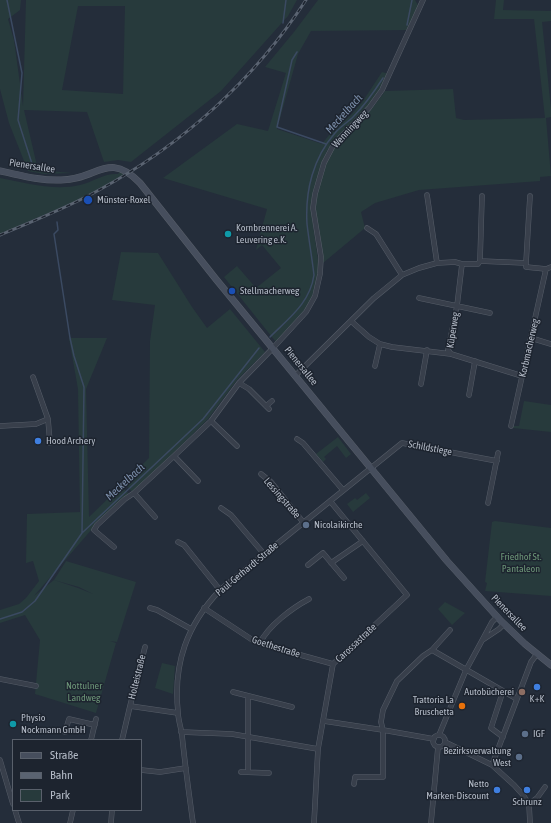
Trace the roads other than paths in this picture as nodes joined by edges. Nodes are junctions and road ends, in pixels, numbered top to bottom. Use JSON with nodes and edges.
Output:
{"nodes":[{"id":1,"x":424,"y":0,"type":"edge"},
{"id":2,"x":0,"y":171,"type":"edge"},
{"id":3,"x":427,"y":195,"type":"dead end"},
{"id":4,"x":482,"y":196,"type":"dead end"},
{"id":5,"x":530,"y":196,"type":"dead end"},
{"id":6,"x":367,"y":228,"type":"dead end"},
{"id":7,"x":480,"y":262,"type":"junction"},
{"id":8,"x":437,"y":263,"type":"junction"},
{"id":9,"x":526,"y":263,"type":"junction"},
{"id":10,"x":462,"y":264,"type":"junction"},
{"id":11,"x":548,"y":268,"type":"edge"},
{"id":12,"x":402,"y":275,"type":"junction"},
{"id":13,"x":419,"y":298,"type":"dead end"},
{"id":14,"x":457,"y":306,"type":"junction"},
{"id":15,"x":490,"y":312,"type":"dead end"},
{"id":16,"x":351,"y":321,"type":"junction"},
{"id":17,"x":531,"y":338,"type":"junction"},
{"id":18,"x":380,"y":344,"type":"junction"},
{"id":19,"x":551,"y":344,"type":"edge"},
{"id":20,"x":273,"y":348,"type":"junction"},
{"id":21,"x":427,"y":350,"type":"junction"},
{"id":22,"x":451,"y":354,"type":"junction"},
{"id":23,"x":475,"y":361,"type":"junction"},
{"id":24,"x":375,"y":366,"type":"dead end"},
{"id":25,"x":295,"y":376,"type":"junction"},
{"id":26,"x":522,"y":376,"type":"junction"},
{"id":27,"x":33,"y":377,"type":"dead end"},
{"id":28,"x":239,"y":383,"type":"junction"},
{"id":29,"x":421,"y":384,"type":"dead end"},
{"id":30,"x":469,"y":395,"type":"dead end"},
{"id":31,"x":272,"y":401,"type":"dead end"},
{"id":32,"x":48,"y":419,"type":"junction"},
{"id":33,"x":211,"y":421,"type":"junction"},
{"id":34,"x":0,"y":426,"type":"edge"},
{"id":35,"x":511,"y":426,"type":"dead end"},
{"id":36,"x":297,"y":439,"type":"dead end"},
{"id":37,"x":50,"y":443,"type":"dead end"},
{"id":38,"x":237,"y":446,"type":"dead end"},
{"id":39,"x":498,"y":453,"type":"dead end"},
{"id":40,"x":174,"y":456,"type":"junction"},
{"id":41,"x":497,"y":461,"type":"junction"},
{"id":42,"x":370,"y":467,"type":"junction"},
{"id":43,"x":261,"y":474,"type":"dead end"},
{"id":44,"x":198,"y":481,"type":"dead end"},
{"id":45,"x":343,"y":490,"type":"junction"},
{"id":46,"x":134,"y":493,"type":"junction"},
{"id":47,"x":330,"y":501,"type":"junction"},
{"id":48,"x":488,"y":503,"type":"dead end"},
{"id":49,"x":221,"y":508,"type":"dead end"},
{"id":50,"x":155,"y":517,"type":"dead end"},
{"id":51,"x":304,"y":522,"type":"junction"},
{"id":52,"x":363,"y":541,"type":"junction"},
{"id":53,"x":178,"y":542,"type":"dead end"},
{"id":54,"x":114,"y":547,"type":"dead end"},
{"id":55,"x":264,"y":554,"type":"junction"},
{"id":56,"x":332,"y":563,"type":"junction"},
{"id":57,"x":308,"y":565,"type":"dead end"},
{"id":58,"x":344,"y":578,"type":"dead end"},
{"id":59,"x":220,"y":590,"type":"junction"},
{"id":60,"x":309,"y":599,"type":"dead end"},
{"id":61,"x":150,"y":608,"type":"dead end"},
{"id":62,"x":204,"y":608,"type":"junction"},
{"id":63,"x":497,"y":617,"type":"junction"},
{"id":64,"x":504,"y":624,"type":"junction"},
{"id":65,"x":191,"y":629,"type":"junction"},
{"id":66,"x":450,"y":630,"type":"dead end"},
{"id":67,"x":483,"y":640,"type":"junction"},
{"id":68,"x":260,"y":643,"type":"junction"},
{"id":69,"x":145,"y":647,"type":"dead end"},
{"id":70,"x":432,"y":650,"type":"junction"},
{"id":71,"x":537,"y":654,"type":"junction"},
{"id":72,"x":333,"y":664,"type":"junction"},
{"id":73,"x":551,"y":665,"type":"edge"},
{"id":74,"x":466,"y":670,"type":"junction"},
{"id":75,"x":0,"y":679,"type":"edge"},
{"id":76,"x":36,"y":686,"type":"dead end"},
{"id":77,"x":504,"y":691,"type":"junction"},
{"id":78,"x":233,"y":692,"type":"dead end"},
{"id":79,"x":248,"y":696,"type":"junction"},
{"id":80,"x":516,"y":699,"type":"junction"},
{"id":81,"x":130,"y":706,"type":"junction"},
{"id":82,"x":292,"y":707,"type":"dead end"},
{"id":83,"x":178,"y":713,"type":"junction"},
{"id":84,"x":96,"y":719,"type":"dead end"},
{"id":85,"x":324,"y":722,"type":"junction"},
{"id":86,"x":95,"y":725,"type":"junction"},
{"id":87,"x":383,"y":730,"type":"junction"},
{"id":88,"x":65,"y":732,"type":"dead end"},
{"id":89,"x":181,"y":732,"type":"junction"},
{"id":90,"x":439,"y":735,"type":"junction"},
{"id":91,"x":247,"y":736,"type":"junction"},
{"id":92,"x":502,"y":737,"type":"junction"},
{"id":93,"x":91,"y":739,"type":"edge"},
{"id":94,"x":122,"y":739,"type":"edge"},
{"id":95,"x":434,"y":739,"type":"junction"},
{"id":96,"x":445,"y":742,"type":"junction"},
{"id":97,"x":438,"y":747,"type":"junction"},
{"id":98,"x":318,"y":749,"type":"junction"},
{"id":99,"x":0,"y":760,"type":"edge"},
{"id":100,"x":492,"y":766,"type":"junction"},
{"id":101,"x":186,"y":768,"type":"junction"},
{"id":102,"x":142,"y":770,"type":"edge"},
{"id":103,"x":241,"y":772,"type":"dead end"},
{"id":104,"x":248,"y":772,"type":"junction"},
{"id":105,"x":269,"y":773,"type":"dead end"},
{"id":106,"x":354,"y":784,"type":"dead end"},
{"id":107,"x":545,"y":787,"type":"dead end"},
{"id":108,"x":12,"y":801,"type":"edge"},
{"id":109,"x":529,"y":804,"type":"junction"},
{"id":110,"x":15,"y":811,"type":"edge"},
{"id":111,"x":73,"y":811,"type":"edge"},
{"id":112,"x":112,"y":811,"type":"edge"},
{"id":113,"x":19,"y":823,"type":"edge"},
{"id":114,"x":70,"y":823,"type":"edge"},
{"id":115,"x":111,"y":823,"type":"edge"},
{"id":116,"x":193,"y":823,"type":"edge"},
{"id":117,"x":314,"y":823,"type":"edge"},
{"id":118,"x":431,"y":823,"type":"edge"},
{"id":119,"x":530,"y":823,"type":"edge"}],
"edges":[{"from":1,"to":20,"type":"street","name":"Wenningweg"},
{"from":2,"to":20,"type":"main road","name":"Pienersallee"},
{"from":3,"to":8,"type":"street"},
{"from":4,"to":7,"type":"street"},
{"from":5,"to":9,"type":"street"},
{"from":6,"to":12,"type":"street"},
{"from":7,"to":9,"type":"street"},
{"from":7,"to":10,"type":"street"},
{"from":8,"to":10,"type":"street"},
{"from":8,"to":12,"type":"street"},
{"from":9,"to":11,"type":"street"},
{"from":10,"to":14,"type":"street","name":"Küperweg"},
{"from":11,"to":17,"type":"street","name":"Korbmacherweg"},
{"from":12,"to":16,"type":"street"},
{"from":13,"to":14,"type":"street","name":"Küperweg"},
{"from":14,"to":15,"type":"street","name":"Küperweg"},
{"from":14,"to":22,"type":"street","name":"Küperweg"},
{"from":16,"to":18,"type":"street"},
{"from":16,"to":25,"type":"street"},
{"from":17,"to":19,"type":"street"},
{"from":17,"to":26,"type":"street","name":"Korbmacherweg"},
{"from":18,"to":21,"type":"street"},
{"from":18,"to":24,"type":"street"},
{"from":20,"to":25,"type":"main road","name":"Pienersallee"},
{"from":20,"to":28,"type":"street","name":"Wenningweg"},
{"from":21,"to":22,"type":"street"},
{"from":21,"to":29,"type":"street"},
{"from":22,"to":23,"type":"street"},
{"from":23,"to":26,"type":"street"},
{"from":23,"to":30,"type":"street"},
{"from":25,"to":42,"type":"main road","name":"Pienersallee"},
{"from":26,"to":35,"type":"street","name":"Korbmacherweg"},
{"from":27,"to":32,"type":"street"},
{"from":28,"to":31,"type":"street"},
{"from":28,"to":33,"type":"street","name":"Wenningweg"},
{"from":32,"to":34,"type":"street"},
{"from":32,"to":37,"type":"street"},
{"from":33,"to":38,"type":"street"},
{"from":33,"to":40,"type":"street","name":"Wenningweg"},
{"from":36,"to":45,"type":"street"},
{"from":39,"to":41,"type":"street"},
{"from":40,"to":44,"type":"street"},
{"from":40,"to":46,"type":"street","name":"Wenningweg"},
{"from":41,"to":42,"type":"street","name":"Schildstiege"},
{"from":41,"to":48,"type":"street"},
{"from":42,"to":45,"type":"street","name":"Paul-Gerhardt-Straße"},
{"from":42,"to":63,"type":"main road","name":"Pienersallee"},
{"from":43,"to":51,"type":"street","name":"Lessingstraße"},
{"from":45,"to":47,"type":"street","name":"Paul-Gerhardt-Straße"},
{"from":46,"to":50,"type":"street"},
{"from":46,"to":54,"type":"street","name":"Wenningweg"},
{"from":47,"to":51,"type":"street","name":"Paul-Gerhardt-Straße"},
{"from":47,"to":52,"type":"street","name":"Carossastraße"},
{"from":49,"to":55,"type":"street"},
{"from":51,"to":55,"type":"street","name":"Paul-Gerhardt-Straße"},
{"from":52,"to":56,"type":"street"},
{"from":52,"to":72,"type":"street","name":"Carossastraße"},
{"from":53,"to":59,"type":"street"},
{"from":55,"to":59,"type":"street","name":"Paul-Gerhardt-Straße"},
{"from":56,"to":57,"type":"street"},
{"from":56,"to":58,"type":"street"},
{"from":59,"to":62,"type":"street","name":"Paul-Gerhardt-Straße"},
{"from":60,"to":68,"type":"street"},
{"from":61,"to":65,"type":"street"},
{"from":62,"to":65,"type":"street","name":"Paul-Gerhardt-Straße"},
{"from":62,"to":68,"type":"street","name":"Goethestraße"},
{"from":63,"to":64,"type":"main road","name":"Pienersallee"},
{"from":63,"to":67,"type":"street"},
{"from":64,"to":67,"type":"street"},
{"from":64,"to":71,"type":"main road","name":"Pienersallee"},
{"from":65,"to":83,"type":"street","name":"Paul-Gerhardt-Straße"},
{"from":66,"to":70,"type":"street"},
{"from":67,"to":74,"type":"street"},
{"from":68,"to":72,"type":"street","name":"Goethestraße"},
{"from":69,"to":81,"type":"street","name":"Holteistraße"},
{"from":70,"to":74,"type":"street"},
{"from":70,"to":87,"type":"street"},
{"from":71,"to":73,"type":"main road","name":"Pienersallee"},
{"from":71,"to":80,"type":"street"},
{"from":72,"to":85,"type":"street","name":"Carossastraße"},
{"from":74,"to":77,"type":"street"},
{"from":74,"to":90,"type":"street"},
{"from":75,"to":76,"type":"street"},
{"from":77,"to":80,"type":"street"},
{"from":77,"to":92,"type":"street"},
{"from":78,"to":79,"type":"street"},
{"from":79,"to":82,"type":"street"},
{"from":79,"to":91,"type":"street"},
{"from":80,"to":92,"type":"street"},
{"from":81,"to":83,"type":"street","name":"Holteistraße"},
{"from":81,"to":94,"type":"street","name":"Holteistraße"},
{"from":83,"to":89,"type":"street","name":"Paul-Gerhardt-Straße"},
{"from":84,"to":86,"type":"street"},
{"from":85,"to":87,"type":"street"},
{"from":85,"to":98,"type":"street","name":"Carossastraße"},
{"from":86,"to":88,"type":"street"},
{"from":86,"to":93,"type":"street"},
{"from":87,"to":95,"type":"street"},
{"from":87,"to":106,"type":"street"},
{"from":89,"to":91,"type":"street"},
{"from":89,"to":101,"type":"street","name":"Paul-Gerhardt-Straße"},
{"from":90,"to":95,"type":"street"},
{"from":90,"to":96,"type":"street"},
{"from":91,"to":98,"type":"street"},
{"from":91,"to":104,"type":"street"},
{"from":92,"to":100,"type":"street"},
{"from":95,"to":97,"type":"street"},
{"from":96,"to":97,"type":"street"},
{"from":96,"to":100,"type":"street"},
{"from":97,"to":118,"type":"street"},
{"from":98,"to":117,"type":"street","name":"Carossastraße"},
{"from":99,"to":108,"type":"street"},
{"from":100,"to":109,"type":"street"},
{"from":101,"to":102,"type":"street"},
{"from":101,"to":116,"type":"street","name":"Paul-Gerhardt-Straße"},
{"from":103,"to":104,"type":"street"},
{"from":104,"to":105,"type":"street"},
{"from":107,"to":109,"type":"street"},
{"from":109,"to":119,"type":"street"},
{"from":110,"to":113,"type":"street"},
{"from":111,"to":114,"type":"street"},
{"from":112,"to":115,"type":"street"}]}
